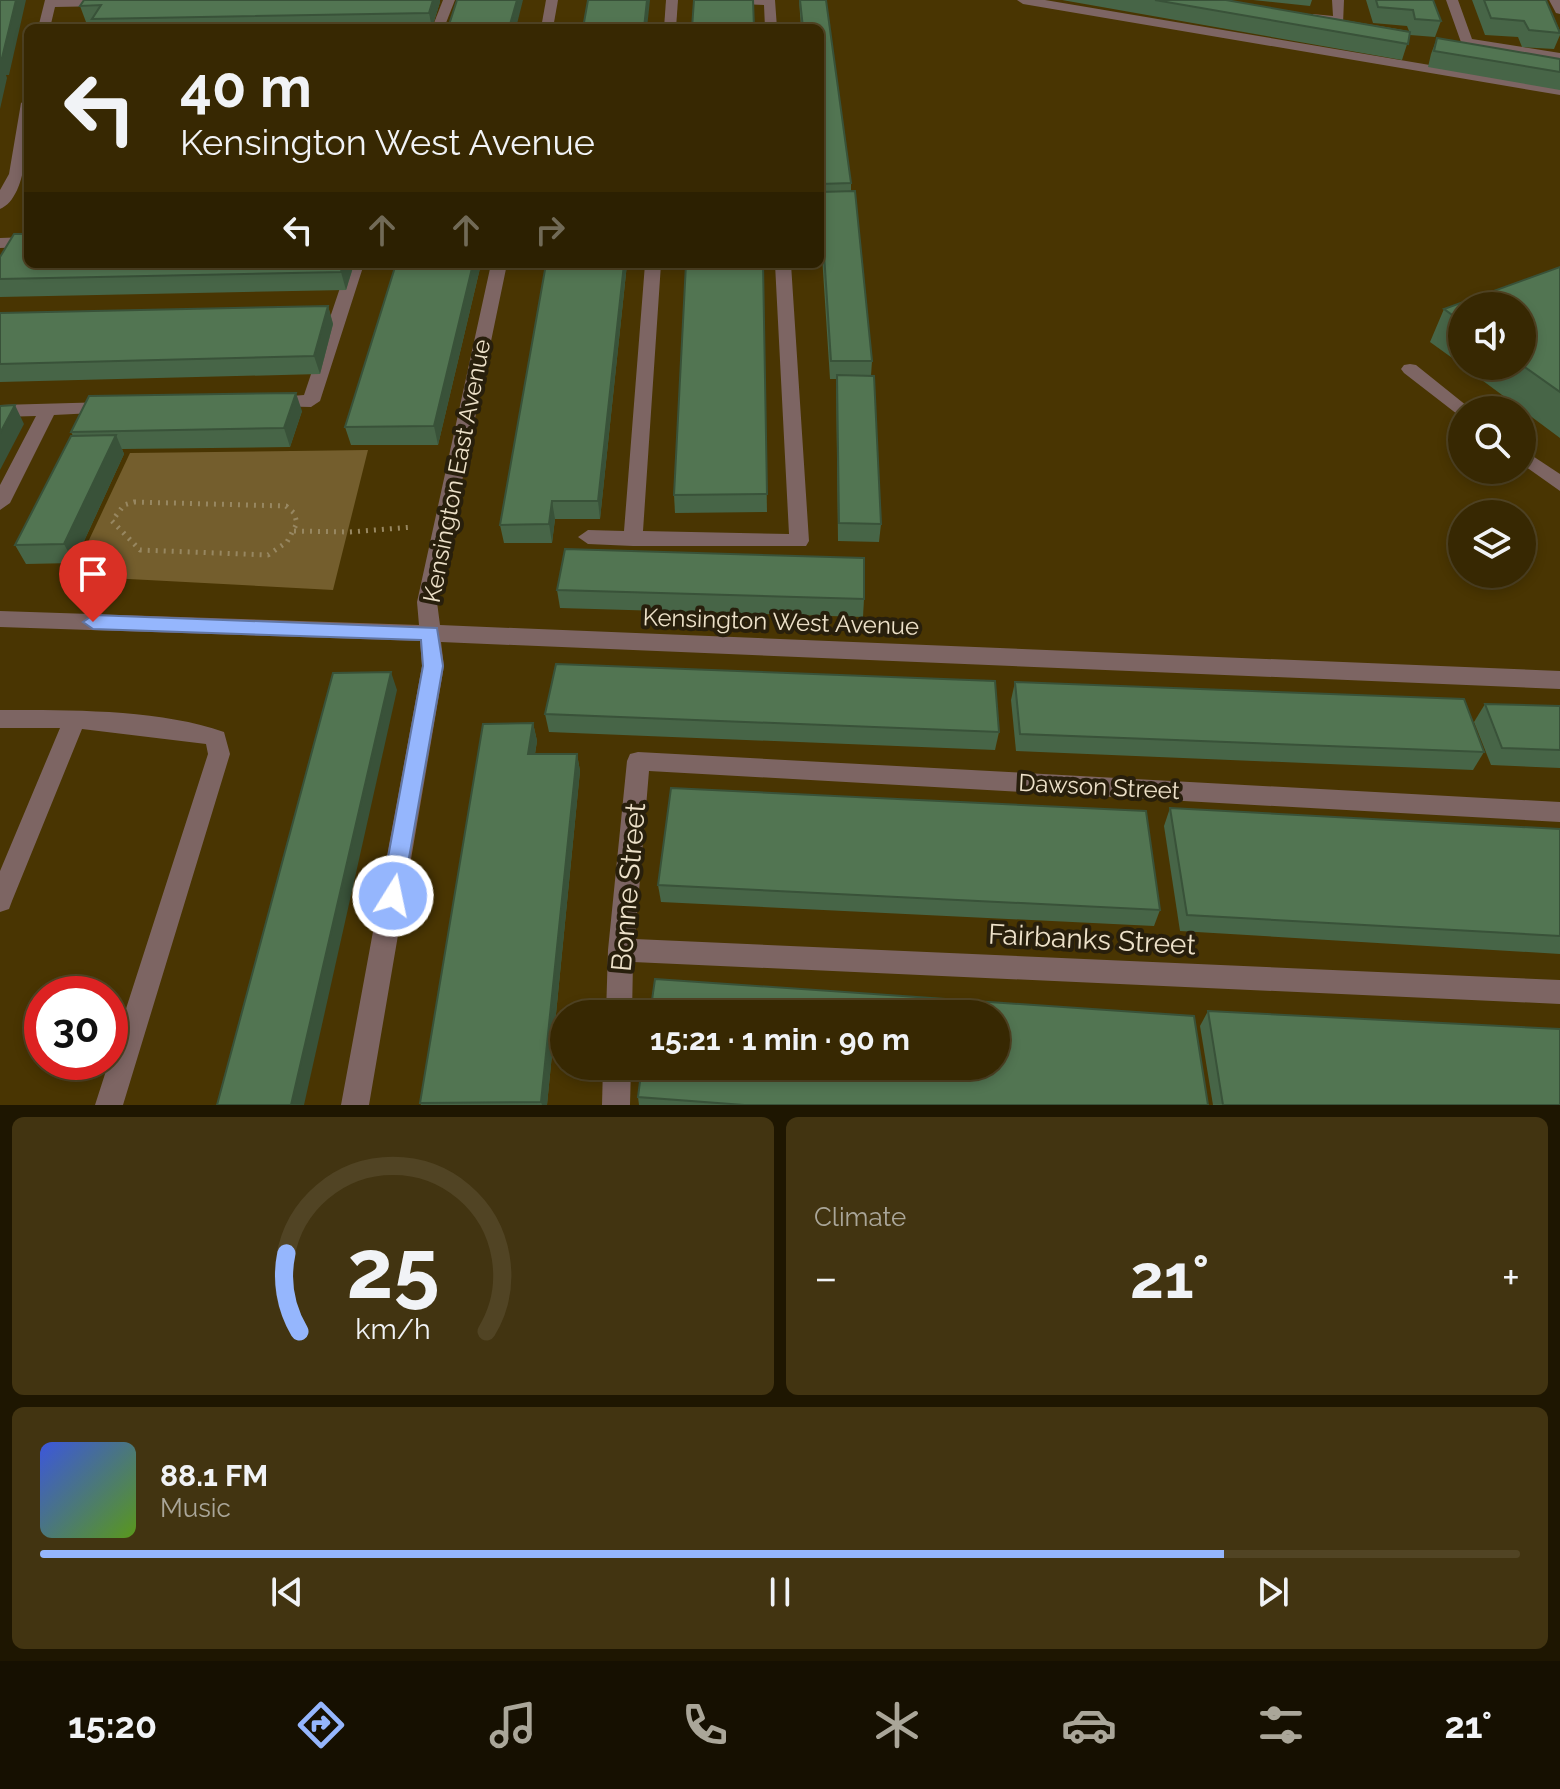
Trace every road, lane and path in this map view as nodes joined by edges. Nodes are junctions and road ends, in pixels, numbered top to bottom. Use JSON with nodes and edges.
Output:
{"nodes":[{"id":1,"x":449,"y":0,"type":"edge"},
{"id":2,"x":552,"y":0,"type":"edge"},
{"id":3,"x":672,"y":0,"type":"edge"},
{"id":4,"x":741,"y":0,"type":"edge"},
{"id":5,"x":1023,"y":0,"type":"edge"},
{"id":6,"x":1338,"y":0,"type":"edge"},
{"id":7,"x":1452,"y":0,"type":"edge"},
{"id":8,"x":1555,"y":0,"type":"edge"},
{"id":9,"x":124,"y":1,"type":"edge"},
{"id":10,"x":51,"y":2,"type":"edge"},
{"id":11,"x":1560,"y":10,"type":"edge"},
{"id":12,"x":1298,"y":14,"type":"edge"},
{"id":13,"x":45,"y":24,"type":"edge"},
{"id":14,"x":440,"y":24,"type":"edge"},
{"id":15,"x":548,"y":24,"type":"edge"},
{"id":16,"x":670,"y":24,"type":"edge"},
{"id":17,"x":771,"y":24,"type":"edge"},
{"id":18,"x":1560,"y":57,"type":"edge"},
{"id":19,"x":1560,"y":91,"type":"edge"},
{"id":20,"x":24,"y":152,"type":"edge"},
{"id":21,"x":22,"y":174,"type":"edge"},
{"id":22,"x":0,"y":204,"type":"edge"},
{"id":23,"x":24,"y":242,"type":"edge"},
{"id":24,"x":0,"y":243,"type":"edge"},
{"id":25,"x":354,"y":268,"type":"edge"},
{"id":26,"x":498,"y":268,"type":"edge"},
{"id":27,"x":653,"y":268,"type":"edge"},
{"id":28,"x":783,"y":268,"type":"edge"},
{"id":29,"x":1410,"y":369,"type":"dead end"},
{"id":30,"x":1448,"y":398,"type":"edge"},
{"id":31,"x":249,"y":403,"type":"edge"},
{"id":32,"x":126,"y":407,"type":"edge"},
{"id":33,"x":48,"y":410,"type":"junction"},
{"id":34,"x":0,"y":411,"type":"edge"},
{"id":35,"x":1536,"y":466,"type":"edge"},
{"id":36,"x":1560,"y":484,"type":"edge"},
{"id":37,"x":0,"y":503,"type":"edge"},
{"id":38,"x":443,"y":526,"type":"junction"},
{"id":39,"x":294,"y":531,"type":"junction"},
{"id":40,"x":588,"y":537,"type":"dead end"},
{"id":41,"x":633,"y":539,"type":"junction"},
{"id":42,"x":0,"y":619,"type":"edge"},
{"id":43,"x":430,"y":633,"type":"junction"},
{"id":44,"x":1560,"y":680,"type":"edge"},
{"id":45,"x":0,"y":719,"type":"edge"},
{"id":46,"x":75,"y":719,"type":"junction"},
{"id":47,"x":638,"y":761,"type":"joint"},
{"id":48,"x":1560,"y":812,"type":"edge"},
{"id":49,"x":0,"y":901,"type":"edge"},
{"id":50,"x":621,"y":950,"type":"junction"},
{"id":51,"x":1560,"y":992,"type":"edge"},
{"id":52,"x":619,"y":1000,"type":"edge"},
{"id":53,"x":617,"y":1080,"type":"edge"},
{"id":54,"x":109,"y":1105,"type":"edge"},
{"id":55,"x":355,"y":1105,"type":"edge"},
{"id":56,"x":616,"y":1105,"type":"edge"}],
"edges":[{"from":1,"to":14,"type":"street"},
{"from":2,"to":15,"type":"street"},
{"from":3,"to":16,"type":"street"},
{"from":4,"to":17,"type":"street"},
{"from":5,"to":19,"type":"street"},
{"from":6,"to":12,"type":"street"},
{"from":7,"to":18,"type":"street"},
{"from":8,"to":11,"type":"street"},
{"from":9,"to":10,"type":"street"},
{"from":10,"to":13,"type":"street"},
{"from":20,"to":21,"type":"street"},
{"from":21,"to":22,"type":"street"},
{"from":23,"to":24,"type":"street"},
{"from":25,"to":31,"type":"street"},
{"from":26,"to":38,"type":"street","name":"Kensington East Avenue"},
{"from":27,"to":41,"type":"street"},
{"from":28,"to":41,"type":"street"},
{"from":29,"to":30,"type":"street"},
{"from":32,"to":33,"type":"street"},
{"from":33,"to":34,"type":"street"},
{"from":33,"to":37,"type":"street"},
{"from":35,"to":36,"type":"street"},
{"from":38,"to":39,"type":"path"},
{"from":38,"to":43,"type":"street","name":"Kensington East Avenue"},
{"from":39,"to":39,"type":"path"},
{"from":40,"to":41,"type":"street"},
{"from":42,"to":43,"type":"street","name":"Kensington West Avenue"},
{"from":43,"to":44,"type":"street","name":"Kensington West Avenue"},
{"from":43,"to":55,"type":"street","name":"Kensington East Avenue"},
{"from":45,"to":46,"type":"street"},
{"from":46,"to":49,"type":"street"},
{"from":46,"to":54,"type":"street"},
{"from":47,"to":48,"type":"street","name":"Dawson Street"},
{"from":47,"to":50,"type":"street","name":"Bonne Street"},
{"from":50,"to":51,"type":"street","name":"Fairbanks Street"},
{"from":50,"to":52,"type":"street","name":"Bonne Street"},
{"from":53,"to":56,"type":"street"}]}
